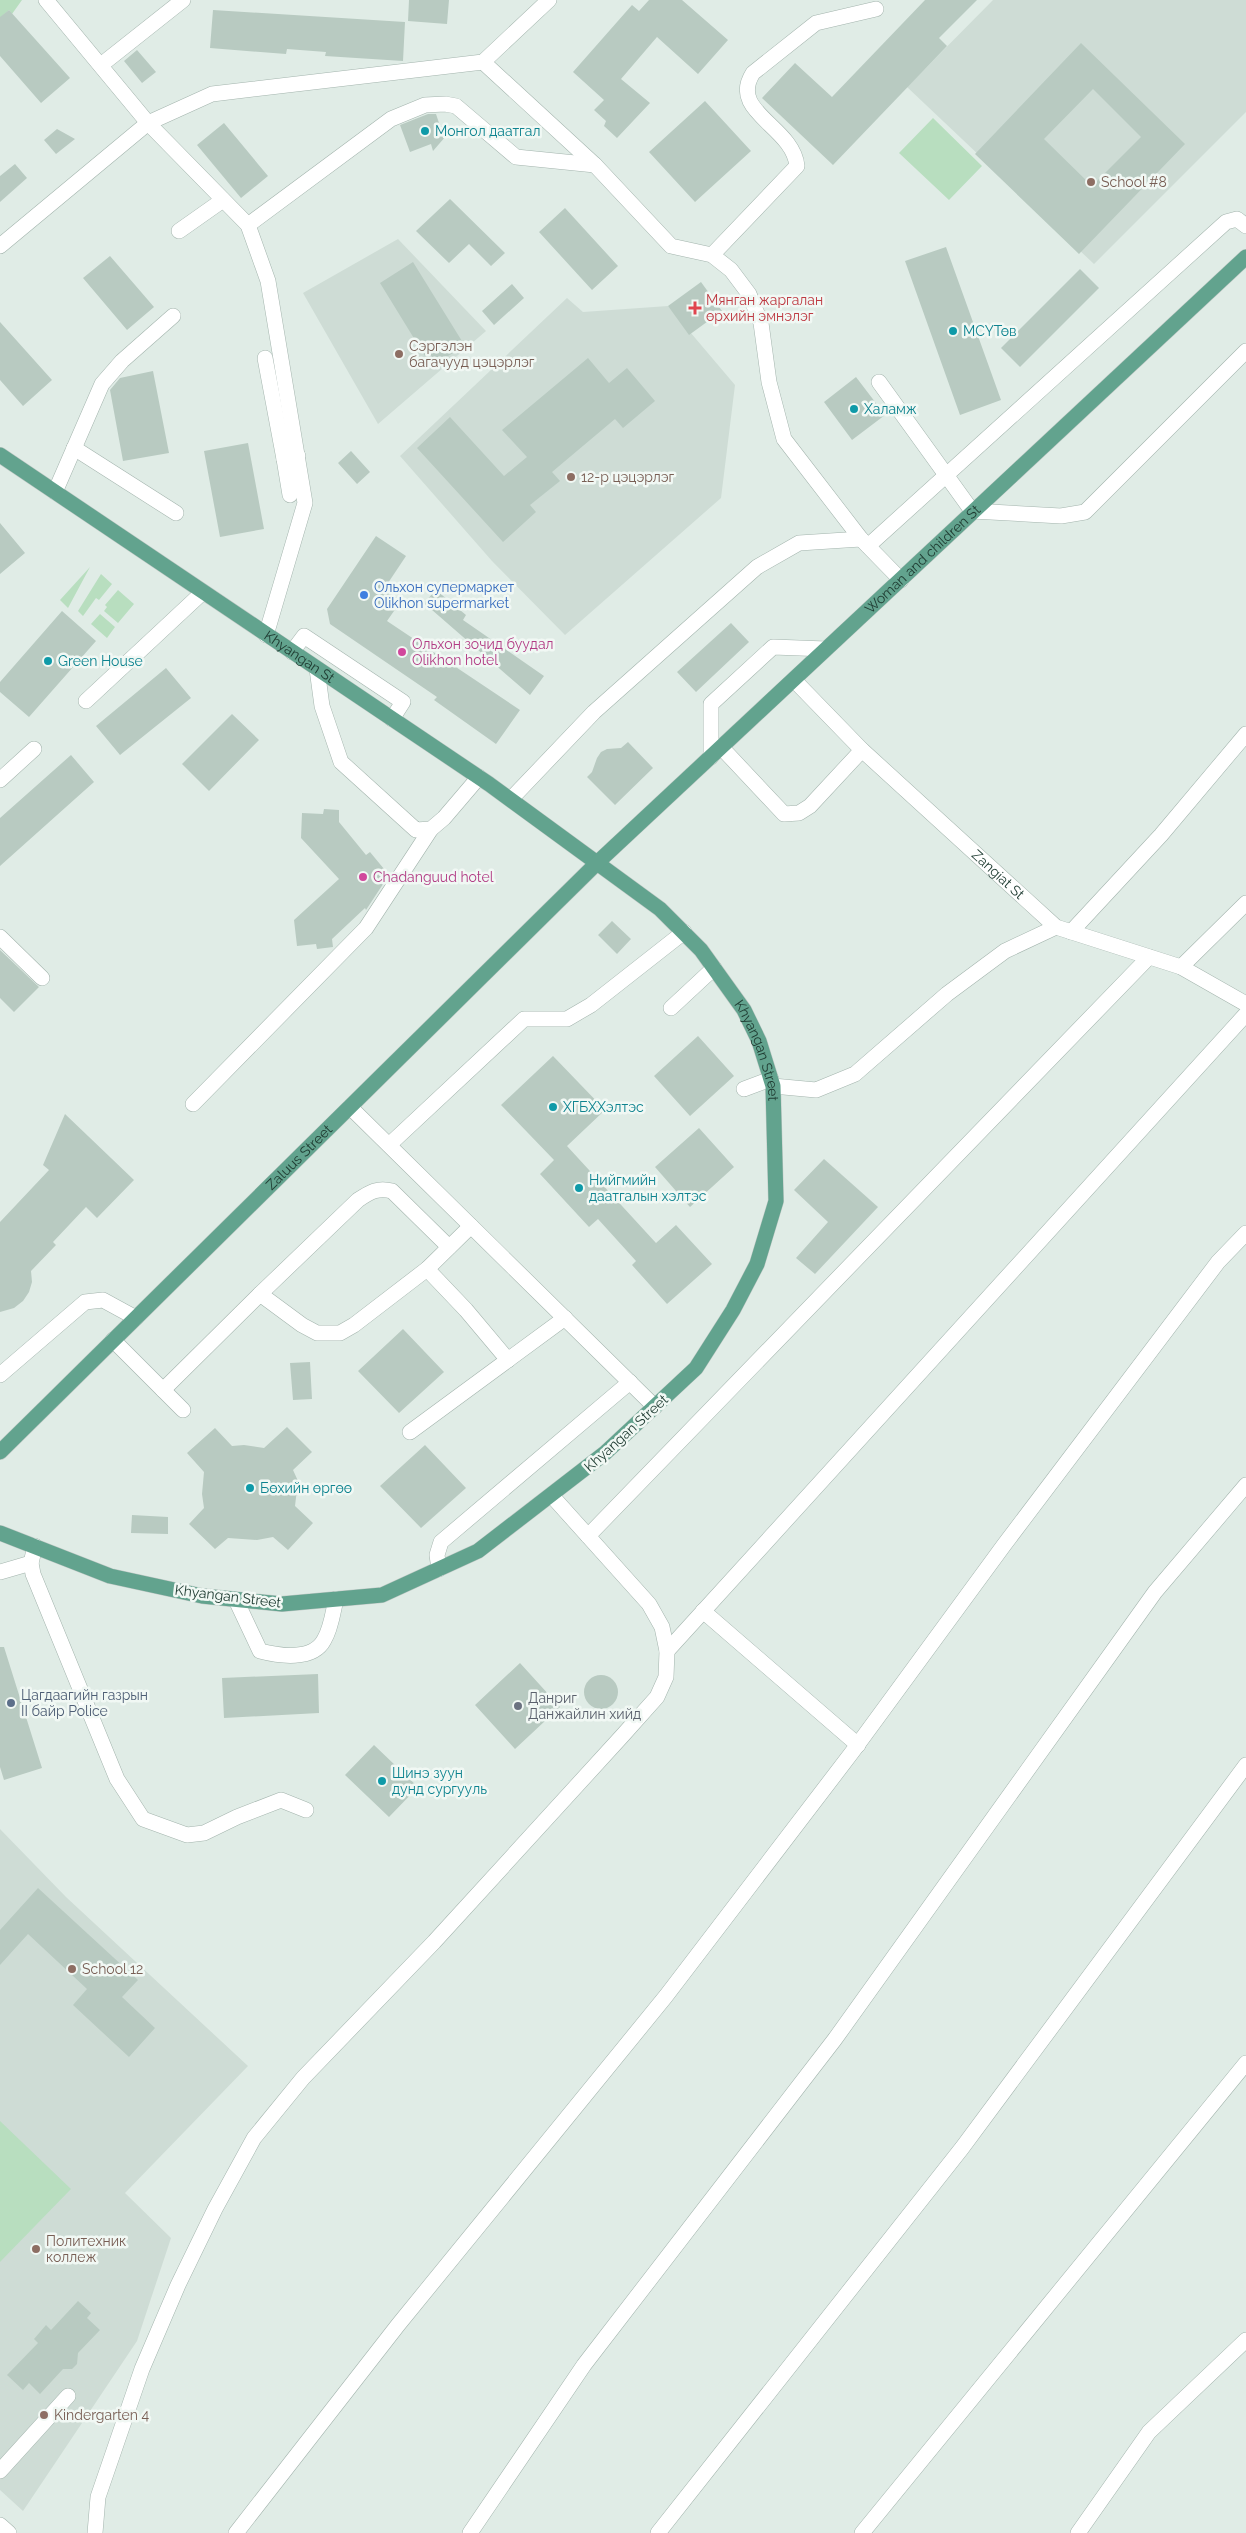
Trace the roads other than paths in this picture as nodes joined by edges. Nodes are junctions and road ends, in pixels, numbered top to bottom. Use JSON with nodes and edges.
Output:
{"nodes":[{"id":1,"x":46,"y":0,"type":"edge"},
{"id":2,"x":183,"y":0,"type":"edge"},
{"id":3,"x":548,"y":0,"type":"edge"},
{"id":4,"x":876,"y":9,"type":"dead end"},
{"id":5,"x":483,"y":62,"type":"junction"},
{"id":6,"x":101,"y":65,"type":"junction"},
{"id":7,"x":148,"y":122,"type":"junction"},
{"id":8,"x":595,"y":165,"type":"junction"},
{"id":9,"x":223,"y":200,"type":"junction"},
{"id":10,"x":248,"y":225,"type":"junction"},
{"id":11,"x":1246,"y":226,"type":"edge"},
{"id":12,"x":179,"y":231,"type":"dead end"},
{"id":13,"x":0,"y":246,"type":"edge"},
{"id":14,"x":712,"y":255,"type":"junction"},
{"id":15,"x":1246,"y":257,"type":"edge"},
{"id":16,"x":173,"y":316,"type":"dead end"},
{"id":17,"x":1246,"y":351,"type":"edge"},
{"id":18,"x":265,"y":358,"type":"dead end"},
{"id":19,"x":879,"y":382,"type":"dead end"},
{"id":20,"x":74,"y":448,"type":"junction"},
{"id":21,"x":0,"y":455,"type":"edge"},
{"id":22,"x":291,"y":458,"type":"junction"},
{"id":23,"x":947,"y":476,"type":"junction"},
{"id":24,"x":55,"y":492,"type":"junction"},
{"id":25,"x":290,"y":495,"type":"dead end"},
{"id":26,"x":972,"y":511,"type":"junction"},
{"id":27,"x":176,"y":513,"type":"dead end"},
{"id":28,"x":865,"y":543,"type":"junction"},
{"id":29,"x":901,"y":580,"type":"junction"},
{"id":30,"x":203,"y":592,"type":"junction"},
{"id":31,"x":266,"y":635,"type":"junction"},
{"id":32,"x":826,"y":648,"type":"junction"},
{"id":33,"x":292,"y":652,"type":"junction"},
{"id":34,"x":317,"y":669,"type":"junction"},
{"id":35,"x":794,"y":680,"type":"junction"},
{"id":36,"x":86,"y":701,"type":"dead end"},
{"id":37,"x":392,"y":719,"type":"junction"},
{"id":38,"x":1246,"y":734,"type":"edge"},
{"id":39,"x":34,"y":749,"type":"dead end"},
{"id":40,"x":862,"y":750,"type":"junction"},
{"id":41,"x":716,"y":752,"type":"junction"},
{"id":42,"x":479,"y":777,"type":"junction"},
{"id":43,"x":0,"y":780,"type":"edge"},
{"id":44,"x":511,"y":799,"type":"junction"},
{"id":45,"x":431,"y":829,"type":"junction"},
{"id":46,"x":598,"y":862,"type":"junction"},
{"id":47,"x":1246,"y":903,"type":"edge"},
{"id":48,"x":1056,"y":927,"type":"junction"},
{"id":49,"x":684,"y":932,"type":"junction"},
{"id":50,"x":1071,"y":932,"type":"junction"},
{"id":51,"x":0,"y":937,"type":"edge"},
{"id":52,"x":1149,"y":957,"type":"junction"},
{"id":53,"x":714,"y":968,"type":"junction"},
{"id":54,"x":1182,"y":968,"type":"junction"},
{"id":55,"x":42,"y":978,"type":"dead end"},
{"id":56,"x":1246,"y":1004,"type":"edge"},
{"id":57,"x":671,"y":1008,"type":"dead end"},
{"id":58,"x":1246,"y":1014,"type":"edge"},
{"id":59,"x":772,"y":1083,"type":"junction"},
{"id":60,"x":744,"y":1090,"type":"dead end"},
{"id":61,"x":193,"y":1104,"type":"dead end"},
{"id":62,"x":350,"y":1107,"type":"junction"},
{"id":63,"x":389,"y":1145,"type":"junction"},
{"id":64,"x":471,"y":1226,"type":"junction"},
{"id":65,"x":1246,"y":1233,"type":"edge"},
{"id":66,"x":449,"y":1247,"type":"junction"},
{"id":67,"x":427,"y":1270,"type":"junction"},
{"id":68,"x":260,"y":1294,"type":"junction"},
{"id":69,"x":136,"y":1318,"type":"junction"},
{"id":70,"x":565,"y":1318,"type":"junction"},
{"id":71,"x":113,"y":1340,"type":"junction"},
{"id":72,"x":508,"y":1360,"type":"junction"},
{"id":73,"x":0,"y":1375,"type":"edge"},
{"id":74,"x":630,"y":1382,"type":"junction"},
{"id":75,"x":163,"y":1390,"type":"junction"},
{"id":76,"x":655,"y":1407,"type":"junction"},
{"id":77,"x":183,"y":1410,"type":"dead end"},
{"id":78,"x":410,"y":1432,"type":"dead end"},
{"id":79,"x":0,"y":1452,"type":"edge"},
{"id":80,"x":1246,"y":1485,"type":"edge"},
{"id":81,"x":552,"y":1496,"type":"junction"},
{"id":82,"x":0,"y":1533,"type":"edge"},
{"id":83,"x":588,"y":1536,"type":"junction"},
{"id":84,"x":34,"y":1546,"type":"junction"},
{"id":85,"x":31,"y":1563,"type":"junction"},
{"id":86,"x":439,"y":1569,"type":"junction"},
{"id":87,"x":0,"y":1572,"type":"edge"},
{"id":88,"x":336,"y":1599,"type":"junction"},
{"id":89,"x":236,"y":1600,"type":"junction"},
{"id":90,"x":703,"y":1612,"type":"junction"},
{"id":91,"x":667,"y":1652,"type":"junction"},
{"id":92,"x":858,"y":1746,"type":"junction"},
{"id":93,"x":1246,"y":1765,"type":"edge"},
{"id":94,"x":306,"y":1810,"type":"dead end"},
{"id":95,"x":1246,"y":2063,"type":"edge"},
{"id":96,"x":1246,"y":2340,"type":"edge"},
{"id":97,"x":68,"y":2396,"type":"dead end"},
{"id":98,"x":0,"y":2471,"type":"edge"},
{"id":99,"x":0,"y":2525,"type":"edge"},
{"id":100,"x":94,"y":2532,"type":"edge"},
{"id":101,"x":9,"y":2533,"type":"edge"},
{"id":102,"x":236,"y":2533,"type":"edge"},
{"id":103,"x":470,"y":2533,"type":"edge"},
{"id":104,"x":658,"y":2533,"type":"edge"},
{"id":105,"x":862,"y":2533,"type":"edge"},
{"id":106,"x":1078,"y":2533,"type":"edge"}],
"edges":[{"from":1,"to":6,"type":"street"},
{"from":2,"to":6,"type":"street"},
{"from":3,"to":5,"type":"street"},
{"from":4,"to":14,"type":"street"},
{"from":5,"to":7,"type":"street"},
{"from":5,"to":8,"type":"street"},
{"from":6,"to":7,"type":"street"},
{"from":7,"to":9,"type":"street"},
{"from":7,"to":13,"type":"street"},
{"from":8,"to":10,"type":"street"},
{"from":8,"to":14,"type":"street"},
{"from":9,"to":10,"type":"street"},
{"from":9,"to":12,"type":"street"},
{"from":10,"to":22,"type":"street"},
{"from":11,"to":23,"type":"street"},
{"from":14,"to":28,"type":"street"},
{"from":15,"to":26,"type":"main road","name":"Woman and children St"},
{"from":16,"to":20,"type":"street"},
{"from":17,"to":26,"type":"street"},
{"from":18,"to":22,"type":"street"},
{"from":19,"to":23,"type":"street"},
{"from":20,"to":24,"type":"street"},
{"from":20,"to":27,"type":"street"},
{"from":21,"to":24,"type":"main road","name":"Khyangan St"},
{"from":22,"to":25,"type":"street"},
{"from":22,"to":31,"type":"street"},
{"from":23,"to":26,"type":"street"},
{"from":23,"to":28,"type":"street"},
{"from":24,"to":30,"type":"main road","name":"Khyangan St"},
{"from":26,"to":29,"type":"main road","name":"Woman and children St"},
{"from":28,"to":29,"type":"street"},
{"from":28,"to":44,"type":"street"},
{"from":29,"to":32,"type":"main road","name":"Woman and children St"},
{"from":30,"to":31,"type":"main road","name":"Khyangan St"},
{"from":30,"to":36,"type":"street"},
{"from":31,"to":33,"type":"main road","name":"Khyangan St"},
{"from":32,"to":35,"type":"main road","name":"Woman and children St"},
{"from":32,"to":41,"type":"street"},
{"from":33,"to":34,"type":"main road","name":"Khyangan St"},
{"from":33,"to":37,"type":"street"},
{"from":34,"to":37,"type":"main road","name":"Khyangan St"},
{"from":34,"to":45,"type":"street"},
{"from":35,"to":40,"type":"street","name":"Zangiat St"},
{"from":35,"to":41,"type":"main road","name":"Woman and children St"},
{"from":37,"to":42,"type":"main road","name":"Khyangan St"},
{"from":38,"to":50,"type":"street"},
{"from":39,"to":43,"type":"street"},
{"from":40,"to":41,"type":"street"},
{"from":40,"to":48,"type":"street","name":"Zangiat St"},
{"from":41,"to":46,"type":"main road","name":"Woman and children St"},
{"from":42,"to":44,"type":"main road","name":"Khyangan St"},
{"from":42,"to":45,"type":"street"},
{"from":44,"to":46,"type":"main road","name":"Khyangan St"},
{"from":45,"to":61,"type":"street"},
{"from":46,"to":49,"type":"main road","name":"Khyangan Street"},
{"from":46,"to":62,"type":"main road","name":"Zaluus Street"},
{"from":47,"to":54,"type":"street"},
{"from":48,"to":50,"type":"street","name":"Zangiat St"},
{"from":48,"to":59,"type":"street"},
{"from":49,"to":53,"type":"main road","name":"Khyangan Street"},
{"from":49,"to":63,"type":"street"},
{"from":50,"to":52,"type":"street","name":"Zangiat St"},
{"from":51,"to":55,"type":"street"},
{"from":52,"to":54,"type":"street","name":"Zangiat St"},
{"from":52,"to":83,"type":"street"},
{"from":53,"to":57,"type":"street"},
{"from":53,"to":59,"type":"main road","name":"Khyangan Street"},
{"from":54,"to":56,"type":"street","name":"Zangiat St"},
{"from":58,"to":90,"type":"street"},
{"from":59,"to":60,"type":"street"},
{"from":59,"to":76,"type":"main road","name":"Khyangan Street"},
{"from":62,"to":63,"type":"street"},
{"from":62,"to":69,"type":"main road","name":"Zaluus Street"},
{"from":63,"to":64,"type":"street"},
{"from":64,"to":66,"type":"street"},
{"from":64,"to":70,"type":"street"},
{"from":65,"to":92,"type":"street"},
{"from":66,"to":67,"type":"street"},
{"from":66,"to":68,"type":"street"},
{"from":67,"to":68,"type":"street"},
{"from":67,"to":72,"type":"street"},
{"from":68,"to":75,"type":"street"},
{"from":69,"to":71,"type":"main road","name":"Zaluus Street"},
{"from":69,"to":73,"type":"street"},
{"from":70,"to":72,"type":"street"},
{"from":70,"to":74,"type":"street"},
{"from":71,"to":75,"type":"street"},
{"from":71,"to":79,"type":"main road","name":"Zaluus Street"},
{"from":72,"to":78,"type":"street"},
{"from":74,"to":76,"type":"street"},
{"from":74,"to":86,"type":"street"},
{"from":75,"to":77,"type":"street"},
{"from":76,"to":81,"type":"main road","name":"Khyangan Street"},
{"from":80,"to":103,"type":"street"},
{"from":81,"to":83,"type":"street"},
{"from":81,"to":86,"type":"main road","name":"Khyangan Street"},
{"from":82,"to":84,"type":"main road","name":"Khyangan Street"},
{"from":83,"to":91,"type":"street"},
{"from":84,"to":85,"type":"street"},
{"from":84,"to":89,"type":"main road","name":"Khyangan Street"},
{"from":85,"to":87,"type":"street"},
{"from":85,"to":94,"type":"street"},
{"from":86,"to":88,"type":"main road","name":"Khyangan Street"},
{"from":88,"to":89,"type":"main road","name":"Khyangan Street"},
{"from":88,"to":89,"type":"street"},
{"from":90,"to":91,"type":"street"},
{"from":90,"to":92,"type":"street"},
{"from":91,"to":100,"type":"street"},
{"from":92,"to":102,"type":"street"},
{"from":93,"to":104,"type":"street"},
{"from":95,"to":105,"type":"street"},
{"from":96,"to":106,"type":"street"},
{"from":97,"to":98,"type":"street"},
{"from":99,"to":101,"type":"street"}]}
